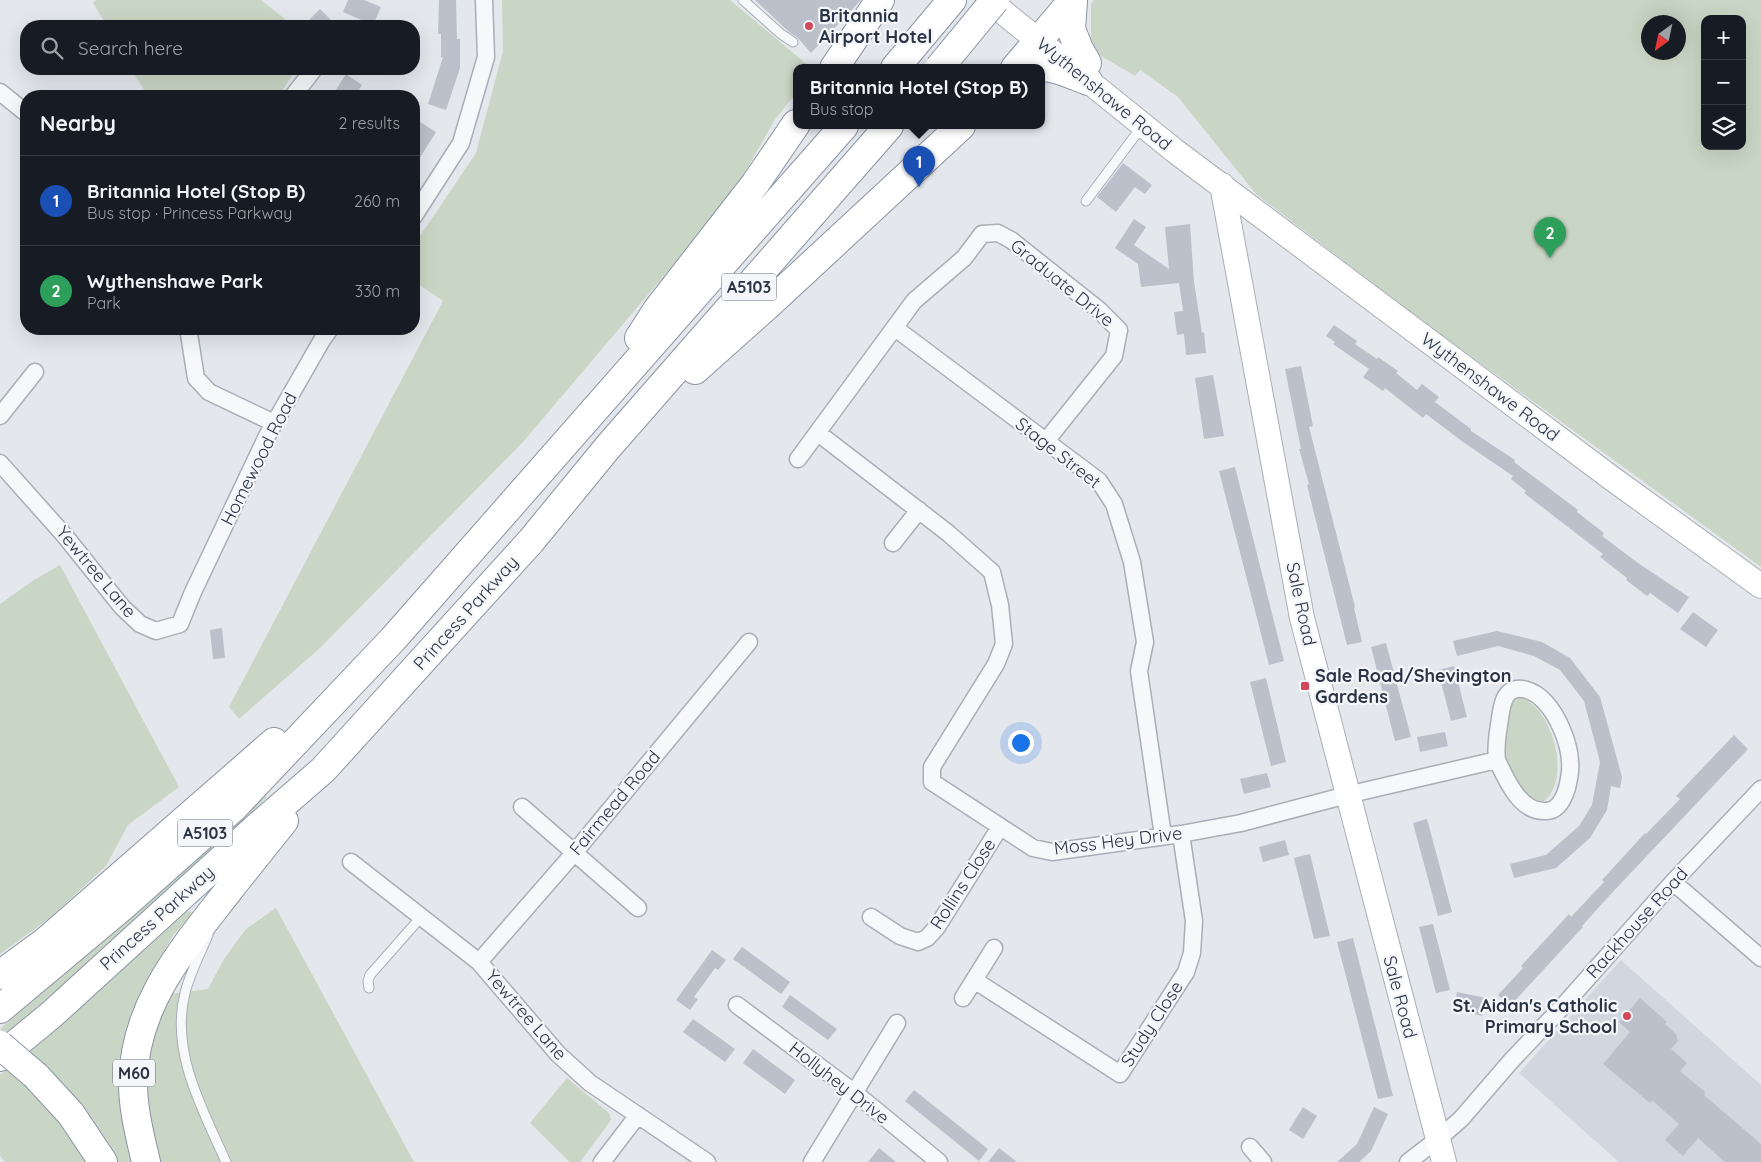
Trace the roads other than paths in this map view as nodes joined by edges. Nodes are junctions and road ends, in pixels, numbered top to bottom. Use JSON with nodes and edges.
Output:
{"nodes":[{"id":1,"x":484,"y":0,"type":"edge"},
{"id":2,"x":743,"y":0,"type":"edge"},
{"id":3,"x":880,"y":0,"type":"edge"},
{"id":4,"x":952,"y":0,"type":"edge"},
{"id":5,"x":988,"y":0,"type":"edge"},
{"id":6,"x":995,"y":0,"type":"edge"},
{"id":7,"x":1010,"y":0,"type":"edge"},
{"id":8,"x":1073,"y":0,"type":"edge"},
{"id":9,"x":1043,"y":36,"type":"junction"},
{"id":10,"x":794,"y":42,"type":"dead end"},
{"id":11,"x":901,"y":61,"type":"edge"},
{"id":12,"x":837,"y":64,"type":"edge"},
{"id":13,"x":941,"y":64,"type":"edge"},
{"id":14,"x":1018,"y":64,"type":"edge"},
{"id":15,"x":1045,"y":68,"type":"edge"},
{"id":16,"x":1087,"y":72,"type":"junction"},
{"id":17,"x":309,"y":75,"type":"edge"},
{"id":18,"x":298,"y":90,"type":"edge"},
{"id":19,"x":0,"y":92,"type":"edge"},
{"id":20,"x":20,"y":108,"type":"edge"},
{"id":21,"x":1146,"y":120,"type":"junction"},
{"id":22,"x":793,"y":128,"type":"edge"},
{"id":23,"x":841,"y":129,"type":"edge"},
{"id":24,"x":886,"y":129,"type":"edge"},
{"id":25,"x":958,"y":129,"type":"edge"},
{"id":26,"x":1222,"y":185,"type":"junction"},
{"id":27,"x":1086,"y":201,"type":"dead end"},
{"id":28,"x":420,"y":207,"type":"edge"},
{"id":29,"x":895,"y":328,"type":"junction"},
{"id":30,"x":189,"y":335,"type":"edge"},
{"id":31,"x":326,"y":335,"type":"edge"},
{"id":32,"x":35,"y":372,"type":"dead end"},
{"id":33,"x":0,"y":416,"type":"edge"},
{"id":34,"x":588,"y":418,"type":"junction"},
{"id":35,"x":274,"y":423,"type":"junction"},
{"id":36,"x":818,"y":433,"type":"junction"},
{"id":37,"x":1046,"y":441,"type":"junction"},
{"id":38,"x":608,"y":447,"type":"junction"},
{"id":39,"x":798,"y":459,"type":"dead end"},
{"id":40,"x":2,"y":469,"type":"edge"},
{"id":41,"x":919,"y":510,"type":"junction"},
{"id":42,"x":893,"y":543,"type":"dead end"},
{"id":43,"x":1761,"y":586,"type":"edge"},
{"id":44,"x":193,"y":592,"type":"joint"},
{"id":45,"x":394,"y":638,"type":"junction"},
{"id":46,"x":749,"y":642,"type":"dead end"},
{"id":47,"x":1497,"y":760,"type":"junction"},
{"id":48,"x":323,"y":770,"type":"junction"},
{"id":49,"x":1761,"y":789,"type":"edge"},
{"id":50,"x":1347,"y":794,"type":"junction"},
{"id":51,"x":522,"y":807,"type":"dead end"},
{"id":52,"x":1000,"y":827,"type":"junction"},
{"id":53,"x":1181,"y":834,"type":"junction"},
{"id":54,"x":1163,"y":836,"type":"junction"},
{"id":55,"x":574,"y":853,"type":"junction"},
{"id":56,"x":351,"y":862,"type":"dead end"},
{"id":57,"x":1673,"y":882,"type":"junction"},
{"id":58,"x":232,"y":886,"type":"junction"},
{"id":59,"x":638,"y":908,"type":"dead end"},
{"id":60,"x":422,"y":916,"type":"junction"},
{"id":61,"x":871,"y":917,"type":"dead end"},
{"id":62,"x":994,"y":948,"type":"dead end"},
{"id":63,"x":1761,"y":958,"type":"edge"},
{"id":64,"x":479,"y":962,"type":"junction"},
{"id":65,"x":0,"y":975,"type":"edge"},
{"id":66,"x":974,"y":980,"type":"junction"},
{"id":67,"x":369,"y":988,"type":"dead end"},
{"id":68,"x":963,"y":998,"type":"dead end"},
{"id":69,"x":737,"y":1005,"type":"dead end"},
{"id":70,"x":0,"y":1010,"type":"edge"},
{"id":71,"x":897,"y":1023,"type":"dead end"},
{"id":72,"x":0,"y":1045,"type":"edge"},
{"id":73,"x":0,"y":1057,"type":"edge"},
{"id":74,"x":855,"y":1094,"type":"junction"},
{"id":75,"x":638,"y":1115,"type":"junction"},
{"id":76,"x":1438,"y":1139,"type":"junction"},
{"id":77,"x":1250,"y":1147,"type":"dead end"},
{"id":78,"x":103,"y":1162,"type":"edge"},
{"id":79,"x":146,"y":1162,"type":"edge"},
{"id":80,"x":226,"y":1162,"type":"edge"},
{"id":81,"x":602,"y":1162,"type":"edge"},
{"id":82,"x":707,"y":1162,"type":"edge"},
{"id":83,"x":812,"y":1162,"type":"edge"},
{"id":84,"x":939,"y":1162,"type":"edge"},
{"id":85,"x":1263,"y":1162,"type":"edge"},
{"id":86,"x":1408,"y":1162,"type":"edge"},
{"id":87,"x":1444,"y":1162,"type":"edge"}],
"edges":[{"from":1,"to":28,"type":"street"},
{"from":2,"to":10,"type":"lane"},
{"from":3,"to":12,"type":"highway"},
{"from":4,"to":11,"type":"highway"},
{"from":5,"to":9,"type":"main road","name":"Wythenshawe Road"},
{"from":6,"to":13,"type":"highway","bridge":true},
{"from":7,"to":9,"type":"main road","name":"Wythenshawe Road"},
{"from":8,"to":9,"type":"highway"},
{"from":8,"to":16,"type":"highway"},
{"from":9,"to":14,"type":"highway"},
{"from":9,"to":16,"type":"main road","name":"Wythenshawe Road"},
{"from":15,"to":16,"type":"highway"},
{"from":16,"to":21,"type":"main road","name":"Wythenshawe Road"},
{"from":17,"to":18,"type":"street"},
{"from":19,"to":20,"type":"street"},
{"from":21,"to":26,"type":"main road","name":"Wythenshawe Road"},
{"from":21,"to":27,"type":"lane"},
{"from":22,"to":34,"type":"highway"},
{"from":23,"to":34,"type":"highway","name":"Princess Parkway","number":"A5103"},
{"from":24,"to":38,"type":"highway","name":"Princess Parkway","number":"A5103"},
{"from":25,"to":38,"type":"highway"},
{"from":26,"to":43,"type":"main road","name":"Wythenshawe Road"},
{"from":26,"to":50,"type":"main road","name":"Sale Road"},
{"from":29,"to":36,"type":"street","name":"Graduate Drive"},
{"from":29,"to":37,"type":"street","name":"Stage Street"},
{"from":29,"to":37,"type":"street","name":"Graduate Drive"},
{"from":30,"to":35,"type":"street"},
{"from":31,"to":35,"type":"street","name":"Homewood Road"},
{"from":32,"to":33,"type":"street"},
{"from":34,"to":45,"type":"highway","name":"Princess Parkway","number":"A5103"},
{"from":35,"to":44,"type":"street","name":"Homewood Road"},
{"from":36,"to":39,"type":"street","name":"Graduate Drive"},
{"from":36,"to":41,"type":"street","name":"Moss Hey Drive"},
{"from":37,"to":54,"type":"street","name":"Stage Street"},
{"from":38,"to":48,"type":"highway","name":"Princess Parkway","number":"A5103"},
{"from":40,"to":44,"type":"street","name":"Yewtree Lane"},
{"from":41,"to":42,"type":"street"},
{"from":41,"to":52,"type":"street","name":"Moss Hey Drive"},
{"from":45,"to":65,"type":"highway"},
{"from":45,"to":70,"type":"highway","name":"Princess Parkway","number":"A5103"},
{"from":46,"to":55,"type":"street","name":"Fairmead Road"},
{"from":47,"to":47,"type":"street"},
{"from":47,"to":50,"type":"street","name":"Moss Hey Drive"},
{"from":48,"to":58,"type":"highway"},
{"from":48,"to":73,"type":"highway","name":"Princess Parkway","number":"A5103"},
{"from":49,"to":57,"type":"street","name":"Rackhouse Road"},
{"from":50,"to":53,"type":"street","name":"Moss Hey Drive"},
{"from":50,"to":76,"type":"main road","name":"Sale Road"},
{"from":51,"to":55,"type":"street"},
{"from":52,"to":54,"type":"street","name":"Moss Hey Drive"},
{"from":52,"to":61,"type":"street","name":"Rollins Close"},
{"from":53,"to":54,"type":"street","name":"Moss Hey Drive"},
{"from":53,"to":66,"type":"street","name":"Study Close"},
{"from":55,"to":59,"type":"street"},
{"from":55,"to":64,"type":"street","name":"Fairmead Road"},
{"from":56,"to":60,"type":"street","name":"Yewtree Lane"},
{"from":57,"to":63,"type":"street"},
{"from":57,"to":76,"type":"street","name":"Rackhouse Road"},
{"from":58,"to":79,"type":"highway","number":"M60"},
{"from":58,"to":80,"type":"lane"},
{"from":60,"to":64,"type":"street","name":"Yewtree Lane"},
{"from":60,"to":67,"type":"lane"},
{"from":62,"to":66,"type":"street"},
{"from":64,"to":75,"type":"street","name":"Yewtree Lane"},
{"from":66,"to":68,"type":"street"},
{"from":69,"to":74,"type":"street","name":"Hollyhey Drive"},
{"from":71,"to":74,"type":"street"},
{"from":72,"to":78,"type":"highway","bridge":true},
{"from":74,"to":83,"type":"street"},
{"from":74,"to":84,"type":"street","name":"Hollyhey Drive"},
{"from":75,"to":81,"type":"street"},
{"from":75,"to":82,"type":"street","name":"Yewtree Lane"},
{"from":76,"to":86,"type":"street","name":"Rackhouse Road"},
{"from":76,"to":87,"type":"main road","name":"Sale Road"},
{"from":77,"to":85,"type":"street"}]}
